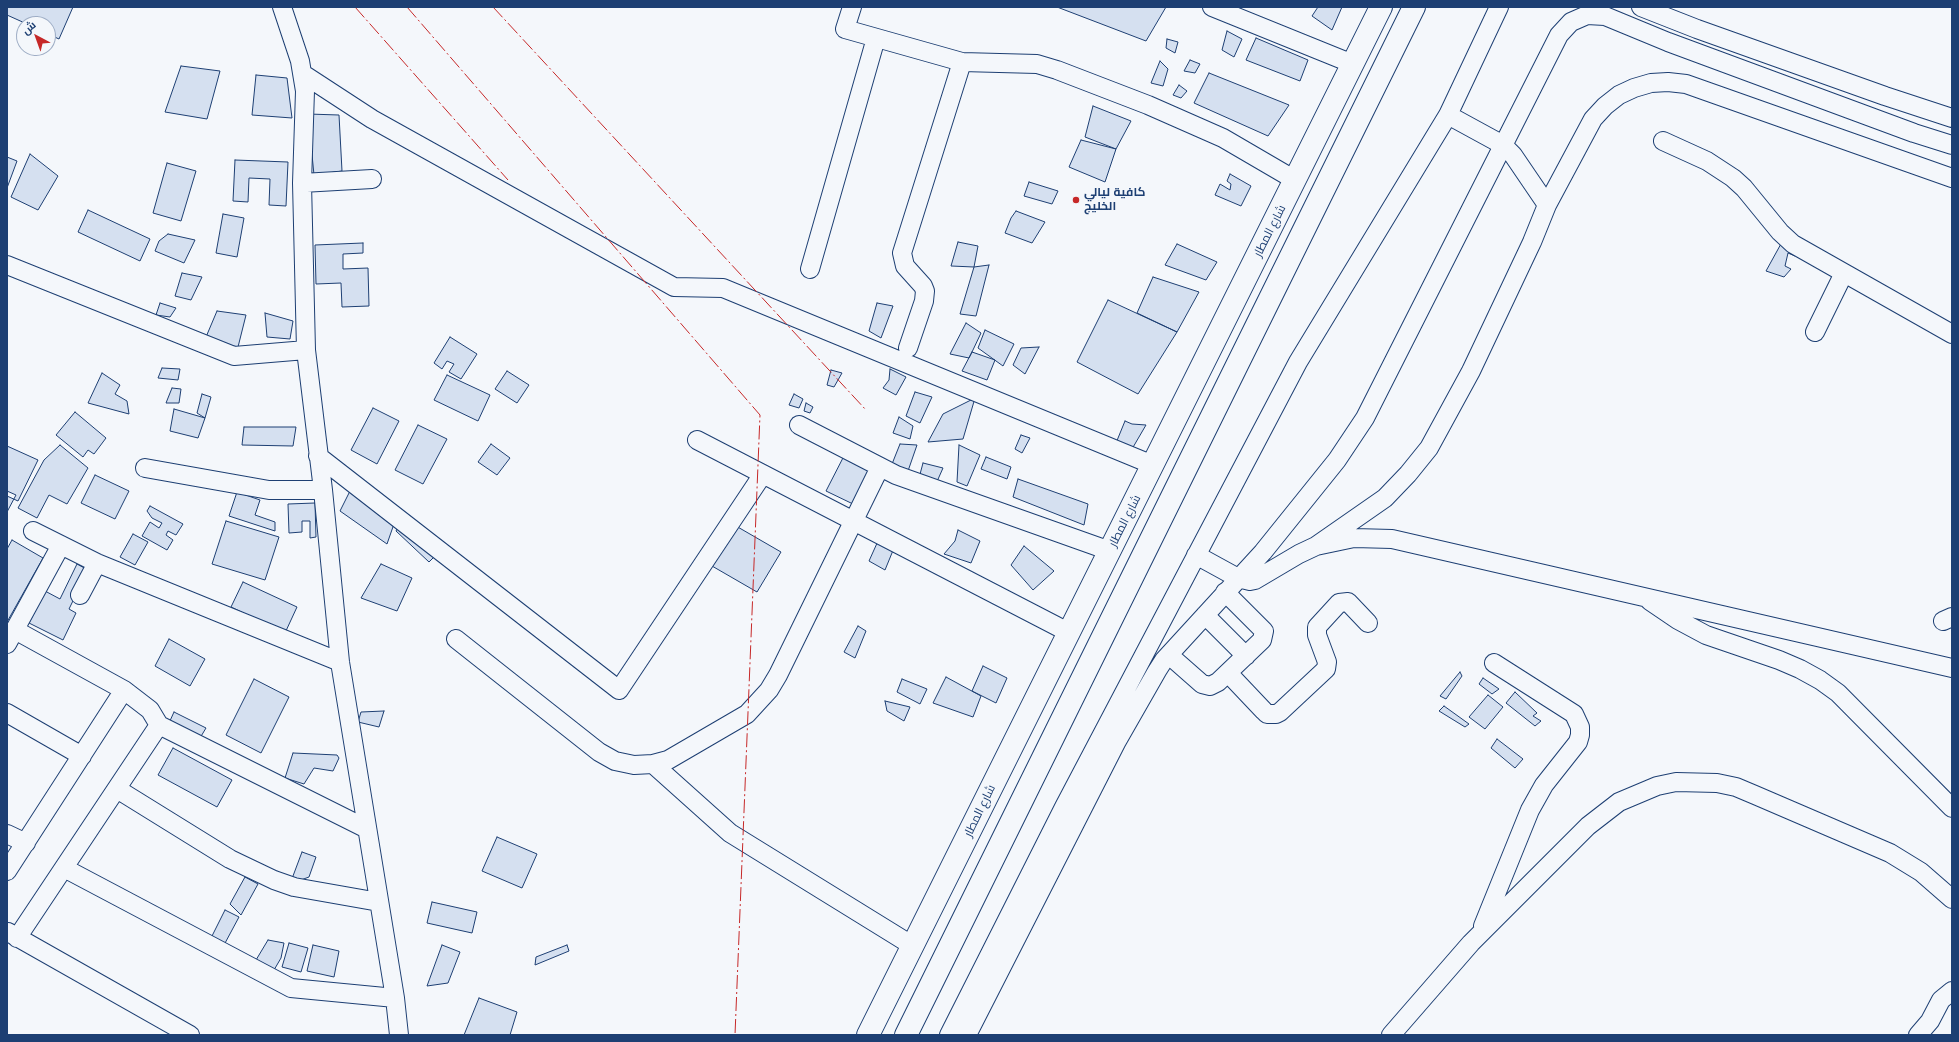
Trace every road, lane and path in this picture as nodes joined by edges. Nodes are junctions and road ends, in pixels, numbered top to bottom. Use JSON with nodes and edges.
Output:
{"nodes":[{"id":1,"x":282,"y":7,"type":"edge"},
{"id":2,"x":852,"y":7,"type":"edge"},
{"id":3,"x":1212,"y":7,"type":"edge"},
{"id":4,"x":1381,"y":7,"type":"edge"},
{"id":5,"x":1414,"y":7,"type":"edge"},
{"id":6,"x":1499,"y":7,"type":"edge"},
{"id":7,"x":1641,"y":7,"type":"edge"},
{"id":8,"x":876,"y":38,"type":"junction"},
{"id":9,"x":962,"y":62,"type":"junction"},
{"id":10,"x":1353,"y":64,"type":"junction"},
{"id":11,"x":303,"y":74,"type":"junction"},
{"id":12,"x":1448,"y":114,"type":"junction"},
{"id":13,"x":1952,"y":118,"type":"edge"},
{"id":14,"x":1663,"y":141,"type":"dead end"},
{"id":15,"x":1503,"y":144,"type":"junction"},
{"id":16,"x":1952,"y":145,"type":"edge"},
{"id":17,"x":1952,"y":178,"type":"edge"},
{"id":18,"x":372,"y":180,"type":"dead end"},
{"id":19,"x":1295,"y":180,"type":"junction"},
{"id":20,"x":302,"y":183,"type":"junction"},
{"id":21,"x":1547,"y":205,"type":"junction"},
{"id":22,"x":7,"y":265,"type":"edge"},
{"id":23,"x":810,"y":269,"type":"dead end"},
{"id":24,"x":1844,"y":273,"type":"junction"},
{"id":25,"x":1815,"y":332,"type":"dead end"},
{"id":26,"x":1952,"y":334,"type":"edge"},
{"id":27,"x":908,"y":348,"type":"dead end"},
{"id":28,"x":306,"y":350,"type":"junction"},
{"id":29,"x":799,"y":426,"type":"dead end"},
{"id":30,"x":697,"y":440,"type":"dead end"},
{"id":31,"x":318,"y":456,"type":"junction"},
{"id":32,"x":1153,"y":465,"type":"junction"},
{"id":33,"x":880,"y":467,"type":"junction"},
{"id":34,"x":145,"y":468,"type":"dead end"},
{"id":35,"x":763,"y":474,"type":"junction"},
{"id":36,"x":323,"y":490,"type":"junction"},
{"id":37,"x":854,"y":521,"type":"junction"},
{"id":38,"x":33,"y":531,"type":"dead end"},
{"id":39,"x":61,"y":545,"type":"junction"},
{"id":40,"x":1316,"y":546,"type":"junction"},
{"id":41,"x":1110,"y":551,"type":"junction"},
{"id":42,"x":1196,"y":555,"type":"junction"},
{"id":43,"x":97,"y":563,"type":"junction"},
{"id":44,"x":1238,"y":578,"type":"junction"},
{"id":45,"x":1225,"y":592,"type":"junction"},
{"id":46,"x":80,"y":595,"type":"dead end"},
{"id":47,"x":1641,"y":595,"type":"junction"},
{"id":48,"x":1205,"y":615,"type":"junction"},
{"id":49,"x":1368,"y":623,"type":"dead end"},
{"id":50,"x":1068,"y":632,"type":"junction"},
{"id":51,"x":11,"y":637,"type":"edge"},
{"id":52,"x":456,"y":639,"type":"dead end"},
{"id":53,"x":1169,"y":655,"type":"junction"},
{"id":54,"x":1246,"y":656,"type":"junction"},
{"id":55,"x":340,"y":662,"type":"junction"},
{"id":56,"x":1494,"y":663,"type":"dead end"},
{"id":57,"x":1952,"y":668,"type":"edge"},
{"id":58,"x":1228,"y":673,"type":"junction"},
{"id":59,"x":124,"y":690,"type":"junction"},
{"id":60,"x":7,"y":713,"type":"edge"},
{"id":61,"x":159,"y":725,"type":"junction"},
{"id":62,"x":82,"y":756,"type":"junction"},
{"id":63,"x":653,"y":764,"type":"junction"},
{"id":64,"x":117,"y":789,"type":"junction"},
{"id":65,"x":1952,"y":808,"type":"edge"},
{"id":66,"x":367,"y":829,"type":"junction"},
{"id":67,"x":7,"y":834,"type":"edge"},
{"id":68,"x":26,"y":843,"type":"junction"},
{"id":69,"x":64,"y":868,"type":"junction"},
{"id":70,"x":7,"y":871,"type":"edge"},
{"id":71,"x":1952,"y":899,"type":"edge"},
{"id":72,"x":379,"y":902,"type":"junction"},
{"id":73,"x":12,"y":934,"type":"edge"},
{"id":74,"x":1480,"y":934,"type":"junction"},
{"id":75,"x":913,"y":946,"type":"junction"},
{"id":76,"x":1952,"y":991,"type":"edge"},
{"id":77,"x":396,"y":998,"type":"junction"},
{"id":78,"x":190,"y":1035,"type":"edge"},
{"id":79,"x":399,"y":1035,"type":"edge"},
{"id":80,"x":868,"y":1035,"type":"edge"},
{"id":81,"x":906,"y":1035,"type":"edge"},
{"id":82,"x":949,"y":1035,"type":"edge"},
{"id":83,"x":967,"y":1035,"type":"edge"},
{"id":84,"x":1391,"y":1035,"type":"edge"},
{"id":85,"x":1918,"y":1035,"type":"edge"}],
"edges":[{"from":1,"to":11,"type":"street"},
{"from":2,"to":8,"type":"street"},
{"from":3,"to":10,"type":"street"},
{"from":4,"to":10,"type":"main road","name":"شارع المطار"},
{"from":5,"to":81,"type":"main road"},
{"from":6,"to":12,"type":"street"},
{"from":7,"to":13,"type":"street"},
{"from":8,"to":9,"type":"street"},
{"from":8,"to":23,"type":"street"},
{"from":9,"to":19,"type":"street"},
{"from":9,"to":27,"type":"street"},
{"from":10,"to":19,"type":"main road","name":"شارع المطار"},
{"from":11,"to":20,"type":"street"},
{"from":11,"to":32,"type":"street"},
{"from":12,"to":15,"type":"street"},
{"from":12,"to":42,"type":"street"},
{"from":14,"to":24,"type":"street"},
{"from":15,"to":16,"type":"street"},
{"from":15,"to":21,"type":"street"},
{"from":15,"to":44,"type":"street"},
{"from":17,"to":21,"type":"street"},
{"from":18,"to":20,"type":"street"},
{"from":19,"to":32,"type":"main road","name":"شارع المطار"},
{"from":20,"to":28,"type":"street"},
{"from":21,"to":40,"type":"street"},
{"from":22,"to":28,"type":"street"},
{"from":24,"to":25,"type":"street"},
{"from":24,"to":26,"type":"street"},
{"from":28,"to":31,"type":"street"},
{"from":29,"to":33,"type":"street"},
{"from":30,"to":35,"type":"street"},
{"from":31,"to":35,"type":"street"},
{"from":31,"to":36,"type":"street"},
{"from":32,"to":41,"type":"main road","name":"شارع المطار"},
{"from":33,"to":37,"type":"street"},
{"from":33,"to":41,"type":"street"},
{"from":34,"to":36,"type":"street"},
{"from":35,"to":37,"type":"street"},
{"from":36,"to":55,"type":"street"},
{"from":37,"to":50,"type":"street"},
{"from":37,"to":63,"type":"street"},
{"from":38,"to":39,"type":"street"},
{"from":39,"to":43,"type":"street"},
{"from":39,"to":51,"type":"street"},
{"from":40,"to":44,"type":"street"},
{"from":40,"to":47,"type":"street"},
{"from":41,"to":50,"type":"main road","name":"شارع المطار"},
{"from":42,"to":44,"type":"street"},
{"from":42,"to":82,"type":"street"},
{"from":43,"to":46,"type":"street"},
{"from":43,"to":55,"type":"street"},
{"from":44,"to":45,"type":"street"},
{"from":45,"to":48,"type":"street"},
{"from":45,"to":54,"type":"street"},
{"from":47,"to":57,"type":"street"},
{"from":47,"to":65,"type":"street"},
{"from":48,"to":53,"type":"street"},
{"from":48,"to":54,"type":"street"},
{"from":49,"to":58,"type":"street"},
{"from":50,"to":75,"type":"main road","name":"شارع المطار"},
{"from":51,"to":59,"type":"street"},
{"from":52,"to":63,"type":"street"},
{"from":53,"to":58,"type":"street"},
{"from":53,"to":83,"type":"street"},
{"from":54,"to":58,"type":"street"},
{"from":55,"to":66,"type":"street"},
{"from":56,"to":74,"type":"street"},
{"from":59,"to":61,"type":"street"},
{"from":59,"to":62,"type":"street"},
{"from":60,"to":62,"type":"street"},
{"from":61,"to":64,"type":"street"},
{"from":61,"to":66,"type":"street"},
{"from":62,"to":68,"type":"street"},
{"from":63,"to":75,"type":"street"},
{"from":64,"to":69,"type":"street"},
{"from":64,"to":72,"type":"street"},
{"from":66,"to":72,"type":"street"},
{"from":67,"to":68,"type":"street"},
{"from":68,"to":70,"type":"street"},
{"from":69,"to":73,"type":"street"},
{"from":69,"to":77,"type":"street"},
{"from":71,"to":74,"type":"street"},
{"from":72,"to":77,"type":"street"},
{"from":73,"to":78,"type":"street"},
{"from":74,"to":84,"type":"street"},
{"from":75,"to":80,"type":"main road","name":"شارع المطار"},
{"from":76,"to":85,"type":"street"},
{"from":77,"to":79,"type":"street"}]}
